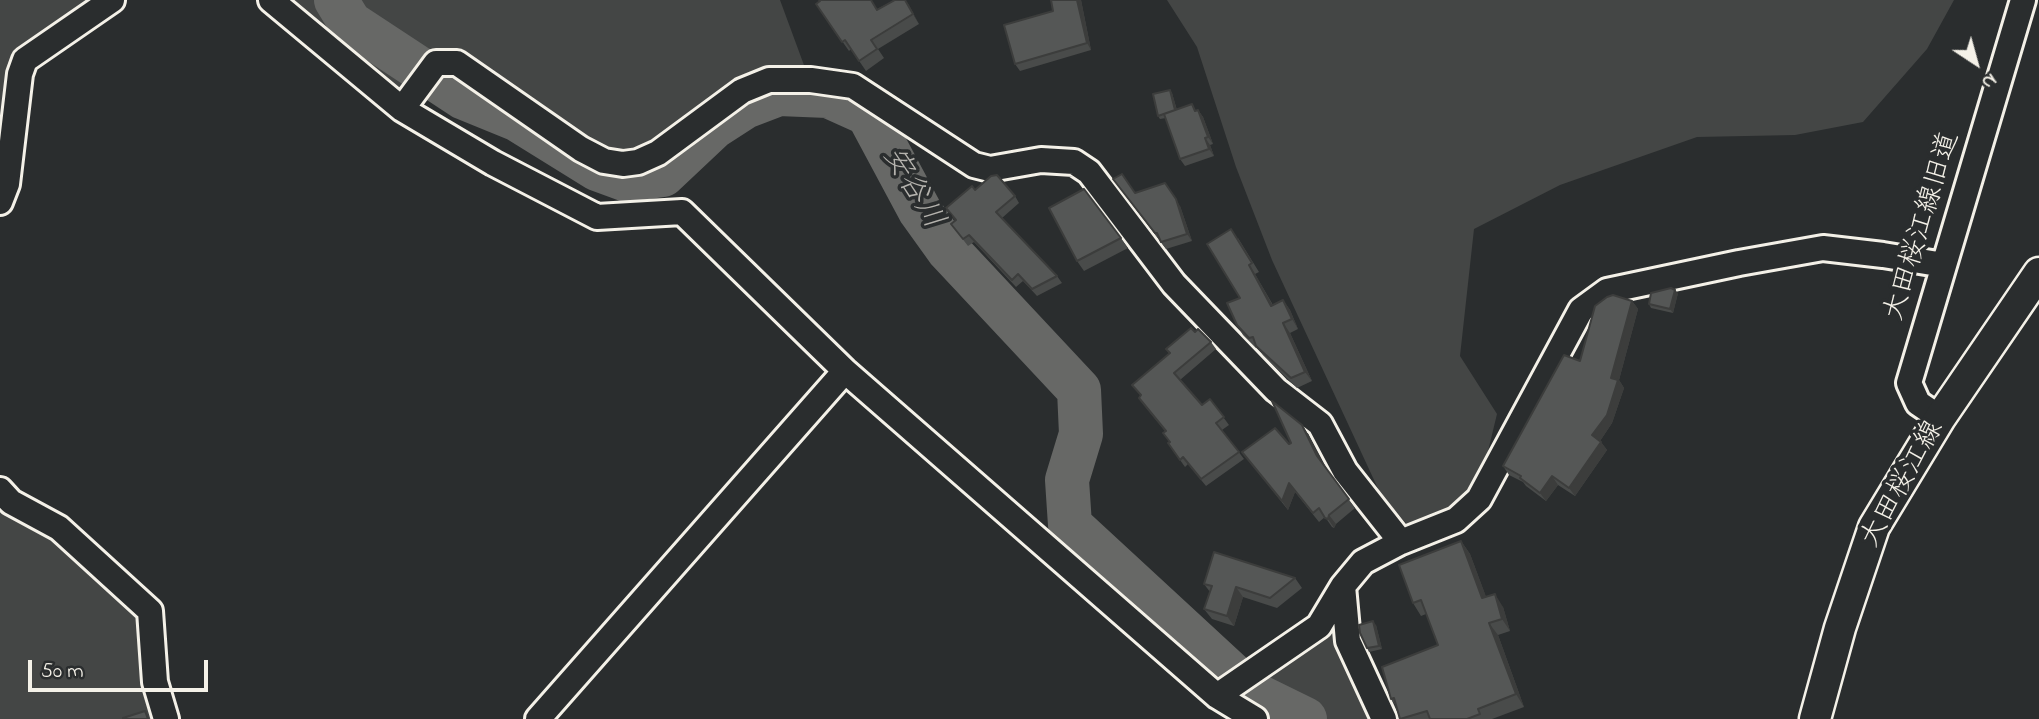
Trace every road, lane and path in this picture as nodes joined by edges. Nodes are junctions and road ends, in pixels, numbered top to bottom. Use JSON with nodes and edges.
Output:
{"nodes":[{"id":1,"x":112,"y":0,"type":"edge"},
{"id":2,"x":271,"y":0,"type":"edge"},
{"id":3,"x":2023,"y":0,"type":"edge"},
{"id":4,"x":407,"y":104,"type":"junction"},
{"id":5,"x":0,"y":202,"type":"edge"},
{"id":6,"x":1944,"y":265,"type":"junction"},
{"id":7,"x":2039,"y":273,"type":"edge"},
{"id":8,"x":845,"y":370,"type":"junction"},
{"id":9,"x":1940,"y":418,"type":"junction"},
{"id":10,"x":0,"y":490,"type":"edge"},
{"id":11,"x":1401,"y":542,"type":"junction"},
{"id":12,"x":1343,"y":586,"type":"junction"},
{"id":13,"x":1220,"y":694,"type":"junction"},
{"id":14,"x":166,"y":719,"type":"edge"},
{"id":15,"x":538,"y":719,"type":"edge"},
{"id":16,"x":1255,"y":719,"type":"edge"},
{"id":17,"x":1384,"y":719,"type":"edge"},
{"id":18,"x":1815,"y":719,"type":"edge"}],
"edges":[{"from":1,"to":5,"type":"street"},
{"from":2,"to":4,"type":"street"},
{"from":3,"to":6,"type":"street","name":"大田桜江線旧道"},
{"from":4,"to":8,"type":"street"},
{"from":4,"to":11,"type":"street"},
{"from":6,"to":9,"type":"street","name":"大田桜江線旧道"},
{"from":6,"to":11,"type":"street"},
{"from":7,"to":9,"type":"main road","name":"大田桜江線"},
{"from":8,"to":13,"type":"street"},
{"from":8,"to":15,"type":"street"},
{"from":9,"to":18,"type":"main road","name":"大田桜江線"},
{"from":10,"to":14,"type":"street"},
{"from":11,"to":12,"type":"street"},
{"from":12,"to":13,"type":"street"},
{"from":12,"to":17,"type":"street"},
{"from":13,"to":16,"type":"street"}]}
